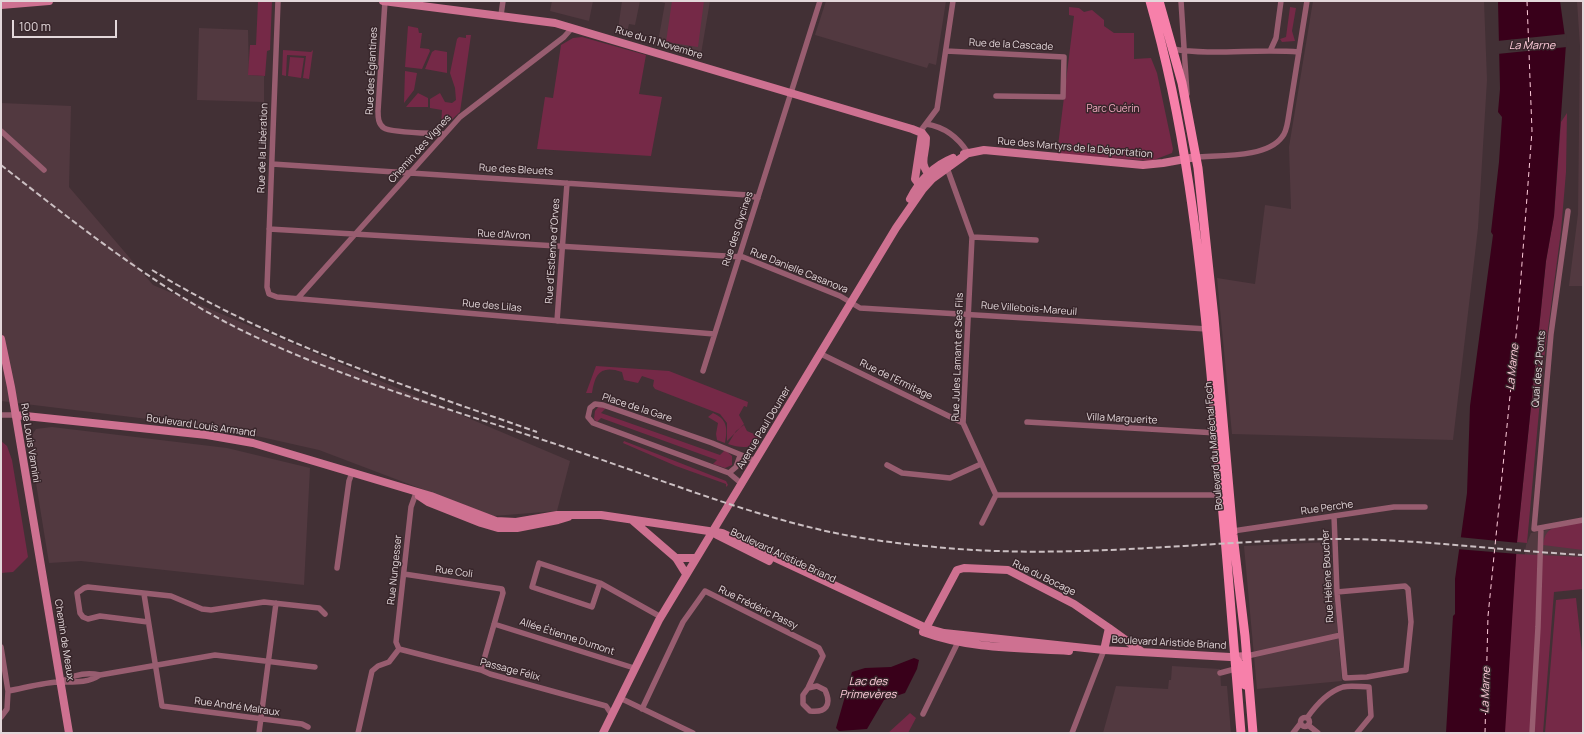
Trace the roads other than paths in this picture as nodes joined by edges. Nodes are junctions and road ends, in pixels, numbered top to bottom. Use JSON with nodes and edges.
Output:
{"nodes":[{"id":1,"x":49,"y":1,"type":"edge"},
{"id":2,"x":278,"y":1,"type":"edge"},
{"id":3,"x":384,"y":1,"type":"edge"},
{"id":4,"x":503,"y":1,"type":"edge"},
{"id":5,"x":820,"y":1,"type":"edge"},
{"id":6,"x":953,"y":1,"type":"edge"},
{"id":7,"x":1150,"y":1,"type":"edge"},
{"id":8,"x":1159,"y":1,"type":"edge"},
{"id":9,"x":1182,"y":1,"type":"edge"},
{"id":10,"x":1281,"y":1,"type":"edge"},
{"id":11,"x":1307,"y":1,"type":"edge"},
{"id":12,"x":1,"y":5,"type":"edge"},
{"id":13,"x":501,"y":15,"type":"junction"},
{"id":14,"x":572,"y":28,"type":"junction"},
{"id":15,"x":1271,"y":49,"type":"junction"},
{"id":16,"x":1168,"y":50,"type":"junction"},
{"id":17,"x":946,"y":51,"type":"junction"},
{"id":18,"x":1184,"y":51,"type":"junction"},
{"id":19,"x":1299,"y":52,"type":"junction"},
{"id":20,"x":792,"y":93,"type":"junction"},
{"id":21,"x":996,"y":96,"type":"dead end"},
{"id":22,"x":1186,"y":104,"type":"junction"},
{"id":23,"x":926,"y":124,"type":"junction"},
{"id":24,"x":1,"y":131,"type":"edge"},
{"id":25,"x":922,"y":133,"type":"junction"},
{"id":26,"x":444,"y":134,"type":"junction"},
{"id":27,"x":968,"y":152,"type":"junction"},
{"id":28,"x":1188,"y":158,"type":"junction"},
{"id":29,"x":945,"y":163,"type":"junction"},
{"id":30,"x":272,"y":164,"type":"junction"},
{"id":31,"x":44,"y":170,"type":"dead end"},
{"id":32,"x":411,"y":173,"type":"junction"},
{"id":33,"x":930,"y":176,"type":"junction"},
{"id":34,"x":567,"y":183,"type":"junction"},
{"id":35,"x":921,"y":187,"type":"junction"},
{"id":36,"x":758,"y":198,"type":"junction"},
{"id":37,"x":1568,"y":211,"type":"dead end"},
{"id":38,"x":269,"y":229,"type":"junction"},
{"id":39,"x":356,"y":235,"type":"junction"},
{"id":40,"x":972,"y":237,"type":"junction"},
{"id":41,"x":1036,"y":240,"type":"dead end"},
{"id":42,"x":563,"y":247,"type":"junction"},
{"id":43,"x":738,"y":257,"type":"junction"},
{"id":44,"x":269,"y":294,"type":"joint"},
{"id":45,"x":298,"y":298,"type":"junction"},
{"id":46,"x":851,"y":303,"type":"junction"},
{"id":47,"x":968,"y":314,"type":"junction"},
{"id":48,"x":557,"y":321,"type":"junction"},
{"id":49,"x":1207,"y":329,"type":"junction"},
{"id":50,"x":714,"y":334,"type":"junction"},
{"id":51,"x":1,"y":339,"type":"edge"},
{"id":52,"x":821,"y":354,"type":"junction"},
{"id":53,"x":703,"y":371,"type":"dead end"},
{"id":54,"x":1,"y":415,"type":"edge"},
{"id":55,"x":16,"y":415,"type":"junction"},
{"id":56,"x":1027,"y":422,"type":"dead end"},
{"id":57,"x":963,"y":423,"type":"junction"},
{"id":58,"x":1217,"y":433,"type":"junction"},
{"id":59,"x":740,"y":456,"type":"junction"},
{"id":60,"x":756,"y":461,"type":"junction"},
{"id":61,"x":981,"y":464,"type":"junction"},
{"id":62,"x":887,"y":465,"type":"dead end"},
{"id":63,"x":352,"y":473,"type":"junction"},
{"id":64,"x":729,"y":473,"type":"junction"},
{"id":65,"x":742,"y":484,"type":"junction"},
{"id":66,"x":416,"y":493,"type":"junction"},
{"id":67,"x":996,"y":495,"type":"junction"},
{"id":68,"x":1221,"y":495,"type":"junction"},
{"id":69,"x":1425,"y":507,"type":"dead end"},
{"id":70,"x":1334,"y":516,"type":"junction"},
{"id":71,"x":632,"y":520,"type":"junction"},
{"id":72,"x":1583,"y":520,"type":"edge"},
{"id":73,"x":982,"y":523,"type":"dead end"},
{"id":74,"x":1541,"y":528,"type":"junction"},
{"id":75,"x":1233,"y":531,"type":"junction"},
{"id":76,"x":714,"y":532,"type":"junction"},
{"id":77,"x":39,"y":550,"type":"joint"},
{"id":78,"x":676,"y":558,"type":"junction"},
{"id":79,"x":696,"y":558,"type":"junction"},
{"id":80,"x":337,"y":568,"type":"dead end"},
{"id":81,"x":404,"y":574,"type":"junction"},
{"id":82,"x":686,"y":574,"type":"junction"},
{"id":83,"x":600,"y":583,"type":"junction"},
{"id":84,"x":1228,"y":589,"type":"junction"},
{"id":85,"x":1337,"y":592,"type":"junction"},
{"id":86,"x":144,"y":594,"type":"junction"},
{"id":87,"x":276,"y":603,"type":"junction"},
{"id":88,"x":325,"y":614,"type":"dead end"},
{"id":89,"x":661,"y":617,"type":"junction"},
{"id":90,"x":148,"y":622,"type":"junction"},
{"id":91,"x":494,"y":624,"type":"junction"},
{"id":92,"x":926,"y":628,"type":"junction"},
{"id":93,"x":1109,"y":628,"type":"junction"},
{"id":94,"x":1341,"y":635,"type":"junction"},
{"id":95,"x":959,"y":639,"type":"junction"},
{"id":96,"x":1,"y":647,"type":"edge"},
{"id":97,"x":399,"y":649,"type":"junction"},
{"id":98,"x":1104,"y":650,"type":"junction"},
{"id":99,"x":1144,"y":652,"type":"junction"},
{"id":100,"x":1247,"y":656,"type":"junction"},
{"id":101,"x":1234,"y":657,"type":"junction"},
{"id":102,"x":268,"y":662,"type":"junction"},
{"id":103,"x":156,"y":666,"type":"junction"},
{"id":104,"x":315,"y":667,"type":"dead end"},
{"id":105,"x":634,"y":668,"type":"junction"},
{"id":106,"x":1235,"y":669,"type":"junction"},
{"id":107,"x":481,"y":670,"type":"junction"},
{"id":108,"x":1220,"y":673,"type":"dead end"},
{"id":109,"x":61,"y":682,"type":"junction"},
{"id":110,"x":808,"y":688,"type":"junction"},
{"id":111,"x":8,"y":691,"type":"junction"},
{"id":112,"x":1250,"y":695,"type":"junction"},
{"id":113,"x":620,"y":698,"type":"junction"},
{"id":114,"x":642,"y":709,"type":"junction"},
{"id":115,"x":923,"y":714,"type":"dead end"},
{"id":116,"x":612,"y":715,"type":"junction"},
{"id":117,"x":1,"y":717,"type":"edge"},
{"id":118,"x":1307,"y":718,"type":"junction"},
{"id":119,"x":261,"y":719,"type":"junction"},
{"id":120,"x":1300,"y":724,"type":"junction"},
{"id":121,"x":1308,"y":725,"type":"junction"},
{"id":122,"x":308,"y":727,"type":"dead end"},
{"id":123,"x":69,"y":733,"type":"edge"},
{"id":124,"x":259,"y":733,"type":"edge"},
{"id":125,"x":358,"y":733,"type":"edge"},
{"id":126,"x":603,"y":733,"type":"edge"},
{"id":127,"x":693,"y":733,"type":"edge"},
{"id":128,"x":1072,"y":733,"type":"edge"},
{"id":129,"x":1241,"y":733,"type":"edge"},
{"id":130,"x":1253,"y":733,"type":"edge"},
{"id":131,"x":1293,"y":733,"type":"edge"},
{"id":132,"x":1318,"y":733,"type":"edge"},
{"id":133,"x":1357,"y":733,"type":"edge"},
{"id":134,"x":1532,"y":733,"type":"edge"}],
"edges":[{"from":1,"to":12,"type":"main road"},
{"from":2,"to":30,"type":"street","name":"Rue de la Libération"},
{"from":3,"to":13,"type":"main road","name":"Rue du 11 Novembre"},
{"from":3,"to":26,"type":"street","name":"Rue des Églantines"},
{"from":4,"to":13,"type":"street"},
{"from":5,"to":20,"type":"street","name":"Rue des Glycines"},
{"from":6,"to":17,"type":"street"},
{"from":7,"to":16,"type":"main road"},
{"from":8,"to":16,"type":"main road"},
{"from":9,"to":18,"type":"street"},
{"from":10,"to":15,"type":"street"},
{"from":11,"to":19,"type":"street"},
{"from":13,"to":14,"type":"main road","name":"Rue du 11 Novembre"},
{"from":14,"to":20,"type":"main road","name":"Rue du 11 Novembre"},
{"from":14,"to":26,"type":"street","name":"Chemin des Vignes"},
{"from":15,"to":18,"type":"street"},
{"from":15,"to":19,"type":"street"},
{"from":16,"to":18,"type":"street"},
{"from":16,"to":22,"type":"main road"},
{"from":16,"to":28,"type":"main road"},
{"from":17,"to":21,"type":"street","name":"Rue de la Cascade"},
{"from":17,"to":23,"type":"street"},
{"from":18,"to":22,"type":"street"},
{"from":19,"to":28,"type":"street"},
{"from":20,"to":25,"type":"main road","name":"Rue du 11 Novembre"},
{"from":20,"to":36,"type":"street","name":"Rue des Glycines"},
{"from":22,"to":28,"type":"main road"},
{"from":23,"to":25,"type":"street"},
{"from":23,"to":27,"type":"street"},
{"from":24,"to":31,"type":"street"},
{"from":25,"to":33,"type":"main road"},
{"from":25,"to":35,"type":"main road"},
{"from":26,"to":32,"type":"street","name":"Chemin des Vignes"},
{"from":27,"to":28,"type":"main road","name":"Rue des Martyrs de la Déportation"},
{"from":27,"to":29,"type":"main road","name":"Rue des Martyrs de la Déportation"},
{"from":28,"to":49,"type":"main road","name":"Boulevard du Maréchal Foch"},
{"from":28,"to":75,"type":"main road","name":"Boulevard du Maréchal Foch"},
{"from":29,"to":33,"type":"main road","name":"Avenue Paul Doumer"},
{"from":29,"to":40,"type":"street","name":"Rue Jules Lamant et Ses Fils"},
{"from":30,"to":32,"type":"street","name":"Rue des Bleuets"},
{"from":30,"to":38,"type":"street","name":"Rue de la Libération"},
{"from":32,"to":34,"type":"street","name":"Rue des Bleuets"},
{"from":32,"to":39,"type":"street","name":"Chemin des Vignes"},
{"from":33,"to":35,"type":"main road","name":"Avenue Paul Doumer"},
{"from":34,"to":36,"type":"street","name":"Rue des Bleuets"},
{"from":34,"to":42,"type":"street","name":"Rue d'Estienne d'Orves"},
{"from":35,"to":46,"type":"main road","name":"Avenue Paul Doumer"},
{"from":36,"to":43,"type":"street","name":"Rue des Glycines"},
{"from":37,"to":74,"type":"street","name":"Quai des 2 Ponts"},
{"from":38,"to":39,"type":"street","name":"Rue d'Avron"},
{"from":38,"to":44,"type":"street","name":"Rue de la Libération"},
{"from":39,"to":42,"type":"street","name":"Rue d'Avron"},
{"from":39,"to":45,"type":"street","name":"Chemin des Vignes"},
{"from":40,"to":41,"type":"street"},
{"from":40,"to":47,"type":"street","name":"Rue Jules Lamant et Ses Fils"},
{"from":42,"to":43,"type":"street","name":"Rue d'Avron"},
{"from":42,"to":48,"type":"street","name":"Rue d'Estienne d'Orves"},
{"from":43,"to":46,"type":"street","name":"Rue Danielle Casanova"},
{"from":43,"to":50,"type":"street","name":"Rue des Glycines"},
{"from":44,"to":45,"type":"street","name":"Rue des Lilas"},
{"from":45,"to":48,"type":"street","name":"Rue des Lilas"},
{"from":46,"to":47,"type":"street","name":"Rue Villebois-Mareuil"},
{"from":46,"to":52,"type":"main road","name":"Avenue Paul Doumer"},
{"from":47,"to":49,"type":"street","name":"Rue Villebois-Mareuil"},
{"from":47,"to":57,"type":"street","name":"Rue Jules Lamant et Ses Fils"},
{"from":48,"to":50,"type":"street","name":"Rue des Lilas"},
{"from":49,"to":58,"type":"main road","name":"Boulevard du Maréchal Foch"},
{"from":50,"to":53,"type":"street","name":"Rue des Glycines"},
{"from":51,"to":55,"type":"main road","name":"Rue Louis Vannini"},
{"from":52,"to":57,"type":"street","name":"Rue de l'Ermitage"},
{"from":52,"to":60,"type":"main road","name":"Avenue Paul Doumer"},
{"from":54,"to":55,"type":"street","name":"Boulevard Louis Armand"},
{"from":55,"to":63,"type":"main road","name":"Boulevard Louis Armand"},
{"from":55,"to":77,"type":"main road","name":"Rue Louis Vannini"},
{"from":56,"to":58,"type":"street","name":"Villa Marguerite"},
{"from":57,"to":61,"type":"street","name":"Rue Jules Lamant et Ses Fils"},
{"from":58,"to":68,"type":"main road","name":"Boulevard du Maréchal Foch"},
{"from":59,"to":60,"type":"street","name":"Place de la Gare"},
{"from":59,"to":64,"type":"street"},
{"from":59,"to":64,"type":"street","name":"Place de la Gare"},
{"from":60,"to":65,"type":"main road","name":"Avenue Paul Doumer"},
{"from":61,"to":62,"type":"street"},
{"from":61,"to":67,"type":"street","name":"Rue Jules Lamant et Ses Fils"},
{"from":63,"to":66,"type":"main road","name":"Boulevard Louis Armand"},
{"from":63,"to":80,"type":"street"},
{"from":64,"to":65,"type":"street","name":"Place de la Gare"},
{"from":65,"to":76,"type":"main road","name":"Avenue Paul Doumer"},
{"from":66,"to":71,"type":"main road","name":"Boulevard Louis Armand"},
{"from":66,"to":81,"type":"street","name":"Rue Nungesser"},
{"from":67,"to":68,"type":"street"},
{"from":67,"to":73,"type":"street"},
{"from":68,"to":84,"type":"main road","name":"Boulevard du Maréchal Foch"},
{"from":69,"to":70,"type":"street","name":"Rue Perche"},
{"from":70,"to":75,"type":"street","name":"Rue Perche"},
{"from":70,"to":85,"type":"street","name":"Rue Hélène Boucher"},
{"from":71,"to":76,"type":"main road","name":"Boulevard Louis Armand"},
{"from":71,"to":78,"type":"main road"},
{"from":72,"to":74,"type":"street"},
{"from":74,"to":134,"type":"street"},
{"from":75,"to":100,"type":"main road","name":"Boulevard du Maréchal Foch"},
{"from":76,"to":79,"type":"main road","name":"Avenue Paul Doumer"},
{"from":76,"to":92,"type":"main road","name":"Boulevard Aristide Briand"},
{"from":76,"to":95,"type":"main road","name":"Boulevard Aristide Briand"},
{"from":77,"to":109,"type":"main road","name":"Chemin de Meaux"},
{"from":78,"to":79,"type":"main road"},
{"from":78,"to":82,"type":"main road"},
{"from":79,"to":82,"type":"main road","name":"Avenue Paul Doumer"},
{"from":81,"to":91,"type":"street","name":"Rue Coli"},
{"from":81,"to":97,"type":"street","name":"Rue Nungesser"},
{"from":82,"to":89,"type":"main road","name":"Avenue Paul Doumer"},
{"from":83,"to":83,"type":"street"},
{"from":83,"to":89,"type":"street"},
{"from":84,"to":100,"type":"main road"},
{"from":84,"to":101,"type":"main road","name":"Boulevard du Maréchal Foch"},
{"from":85,"to":94,"type":"street","name":"Rue Hélène Boucher"},
{"from":85,"to":94,"type":"street","name":"Rue Hélène Boucher"},
{"from":86,"to":87,"type":"street"},
{"from":86,"to":90,"type":"street"},
{"from":86,"to":90,"type":"street"},
{"from":87,"to":88,"type":"street"},
{"from":87,"to":102,"type":"street"},
{"from":89,"to":105,"type":"main road","name":"Avenue Paul Doumer"},
{"from":90,"to":103,"type":"street"},
{"from":91,"to":105,"type":"street","name":"Allée Étienne Dumont"},
{"from":91,"to":107,"type":"street"},
{"from":92,"to":93,"type":"main road","name":"Rue du Bocage"},
{"from":92,"to":95,"type":"main road","name":"Boulevard Aristide Briand"},
{"from":93,"to":98,"type":"main road"},
{"from":93,"to":99,"type":"main road","name":"Rue du Bocage"},
{"from":94,"to":100,"type":"street"},
{"from":95,"to":98,"type":"main road","name":"Boulevard Aristide Briand"},
{"from":95,"to":115,"type":"street"},
{"from":96,"to":111,"type":"street"},
{"from":97,"to":107,"type":"street","name":"Passage Félix"},
{"from":97,"to":125,"type":"street"},
{"from":98,"to":99,"type":"main road","name":"Boulevard Aristide Briand"},
{"from":98,"to":128,"type":"street"},
{"from":99,"to":101,"type":"main road","name":"Boulevard Aristide Briand"},
{"from":100,"to":101,"type":"main road","name":"Boulevard Aristide Briand"},
{"from":100,"to":112,"type":"main road","name":"Boulevard du Maréchal Foch"},
{"from":101,"to":106,"type":"main road","name":"Boulevard du Maréchal Foch"},
{"from":101,"to":112,"type":"main road"},
{"from":102,"to":103,"type":"street"},
{"from":102,"to":104,"type":"street"},
{"from":102,"to":119,"type":"street"},
{"from":103,"to":109,"type":"street"},
{"from":103,"to":119,"type":"street","name":"Rue André Malraux"},
{"from":105,"to":113,"type":"main road","name":"Avenue Paul Doumer"},
{"from":106,"to":108,"type":"street"},
{"from":106,"to":129,"type":"main road","name":"Boulevard du Maréchal Foch"},
{"from":107,"to":116,"type":"street","name":"Passage Félix"},
{"from":109,"to":111,"type":"street"},
{"from":109,"to":123,"type":"main road","name":"Chemin de Meaux"},
{"from":110,"to":110,"type":"street","name":"Rue Frédéric Passy"},
{"from":110,"to":114,"type":"street","name":"Rue Frédéric Passy"},
{"from":111,"to":117,"type":"street"},
{"from":112,"to":130,"type":"main road","name":"Boulevard du Maréchal Foch"},
{"from":113,"to":114,"type":"street"},
{"from":113,"to":116,"type":"main road","name":"Avenue Paul Doumer"},
{"from":114,"to":127,"type":"street"},
{"from":116,"to":126,"type":"main road","name":"Avenue Paul Doumer"},
{"from":118,"to":120,"type":"street"},
{"from":118,"to":121,"type":"street"},
{"from":118,"to":133,"type":"street"},
{"from":119,"to":122,"type":"street","name":"Rue André Malraux"},
{"from":119,"to":124,"type":"street"},
{"from":120,"to":121,"type":"street"},
{"from":120,"to":131,"type":"street"},
{"from":121,"to":132,"type":"street"}]}
